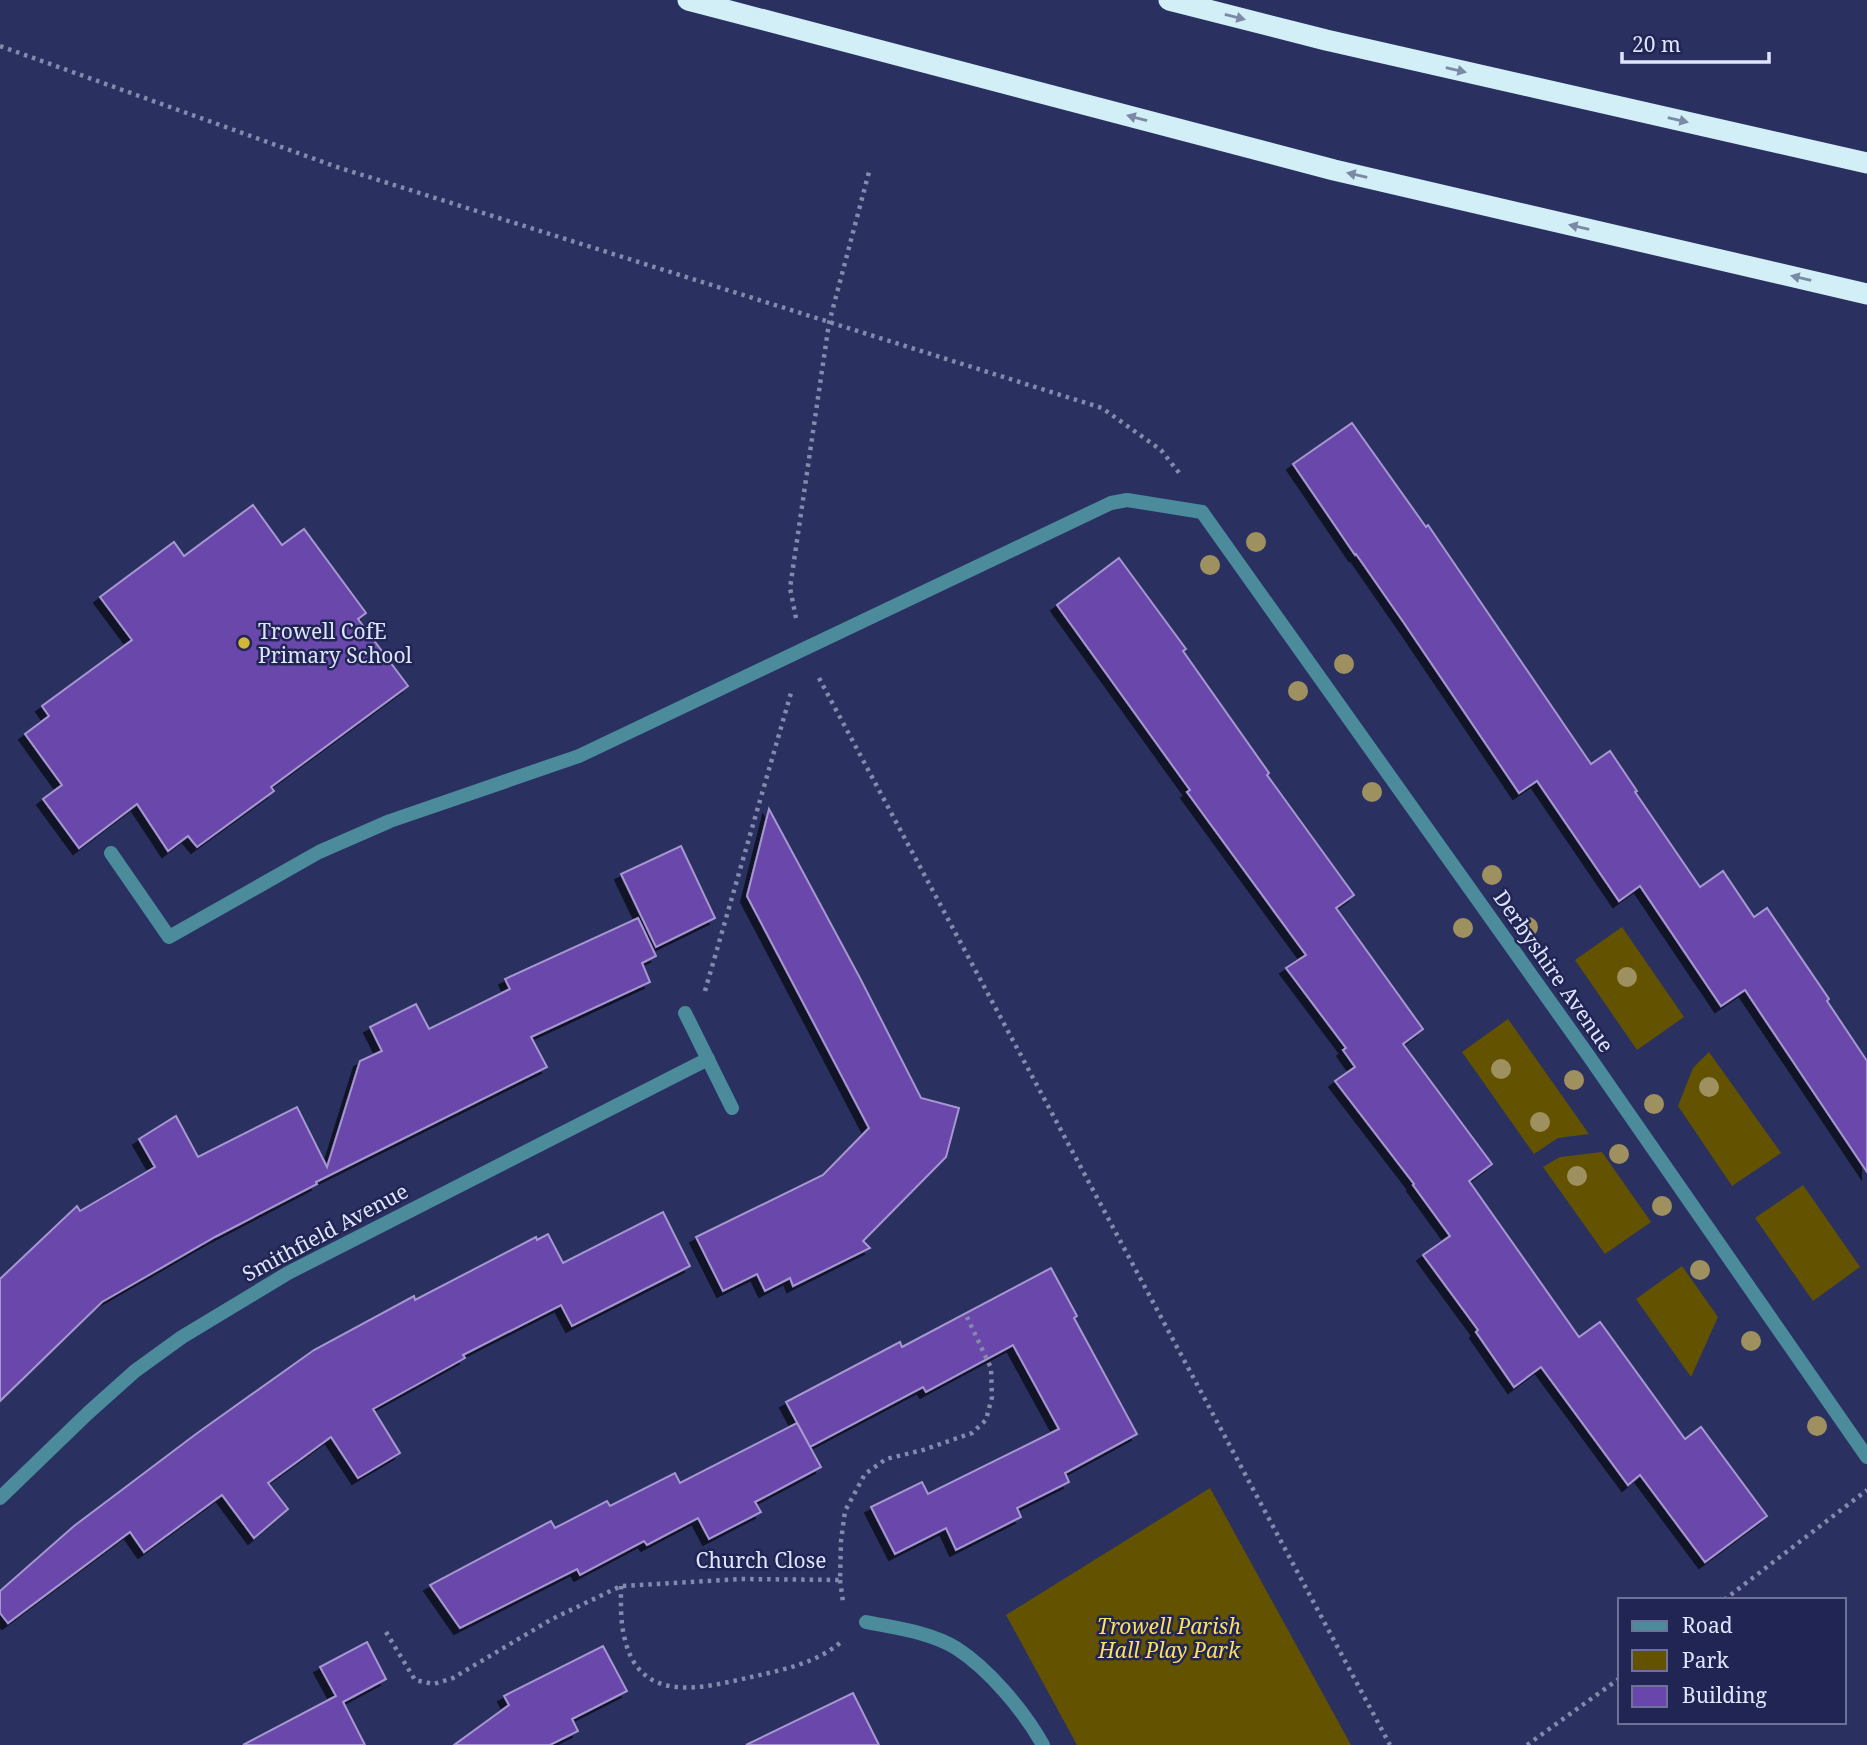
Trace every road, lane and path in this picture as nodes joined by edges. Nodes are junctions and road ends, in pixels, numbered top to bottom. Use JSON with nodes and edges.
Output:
{"nodes":[{"id":1,"x":688,"y":0,"type":"edge"},
{"id":2,"x":1169,"y":0,"type":"edge"},
{"id":3,"x":0,"y":47,"type":"edge"},
{"id":4,"x":1867,"y":163,"type":"edge"},
{"id":5,"x":869,"y":172,"type":"dead end"},
{"id":6,"x":1867,"y":294,"type":"edge"},
{"id":7,"x":829,"y":323,"type":"junction"},
{"id":8,"x":1202,"y":512,"type":"junction"},
{"id":9,"x":804,"y":649,"type":"junction"},
{"id":10,"x":786,"y":658,"type":"junction"},
{"id":11,"x":111,"y":853,"type":"dead end"},
{"id":12,"x":685,"y":1013,"type":"joint"},
{"id":13,"x":708,"y":1059,"type":"junction"},
{"id":14,"x":732,"y":1108,"type":"dead end"},
{"id":15,"x":967,"y":1317,"type":"dead end"},
{"id":16,"x":1867,"y":1457,"type":"edge"},
{"id":17,"x":1867,"y":1490,"type":"edge"},
{"id":18,"x":0,"y":1498,"type":"edge"},
{"id":19,"x":621,"y":1586,"type":"junction"},
{"id":20,"x":1727,"y":1598,"type":"edge"},
{"id":21,"x":866,"y":1622,"type":"joint"},
{"id":22,"x":386,"y":1632,"type":"dead end"},
{"id":23,"x":1618,"y":1679,"type":"edge"},
{"id":24,"x":1043,"y":1745,"type":"edge"},
{"id":25,"x":1390,"y":1745,"type":"edge"},
{"id":26,"x":1527,"y":1745,"type":"edge"}],
"edges":[{"from":6,"to":1,"type":"highway","one_way":true},
{"from":2,"to":4,"type":"highway","one_way":true},
{"from":3,"to":7,"type":"path"},
{"from":5,"to":7,"type":"path"},
{"from":7,"to":8,"type":"path"},
{"from":7,"to":9,"type":"path"},
{"from":8,"to":9,"type":"street"},
{"from":8,"to":16,"type":"street","name":"Derbyshire Avenue"},
{"from":9,"to":10,"type":"street"},
{"from":9,"to":25,"type":"path"},
{"from":10,"to":11,"type":"street"},
{"from":10,"to":12,"type":"path"},
{"from":12,"to":13,"type":"street"},
{"from":13,"to":14,"type":"street"},
{"from":13,"to":18,"type":"street","name":"Smithfield Avenue"},
{"from":15,"to":19,"type":"path","name":"Church Close"},
{"from":17,"to":20,"type":"path"},
{"from":19,"to":21,"type":"path"},
{"from":19,"to":22,"type":"path","name":"Church Close"},
{"from":21,"to":24,"type":"street"},
{"from":23,"to":26,"type":"path"}]}
